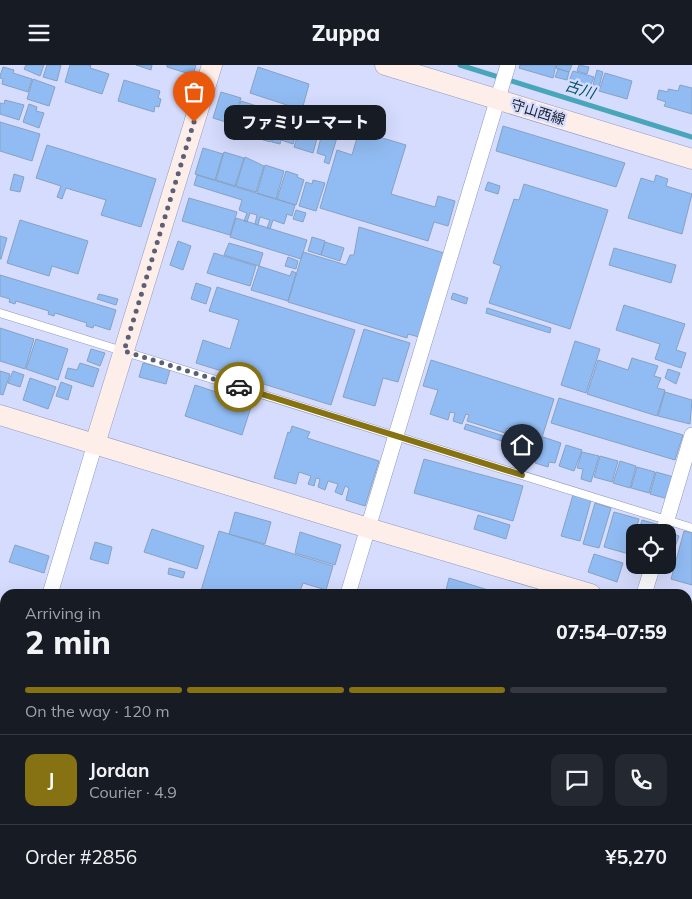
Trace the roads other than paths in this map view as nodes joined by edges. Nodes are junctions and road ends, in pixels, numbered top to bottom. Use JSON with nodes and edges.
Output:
{"nodes":[{"id":1,"x":212,"y":65,"type":"edge"},
{"id":2,"x":384,"y":65,"type":"edge"},
{"id":3,"x":504,"y":81,"type":"edge"},
{"id":4,"x":692,"y":159,"type":"edge"},
{"id":5,"x":0,"y":313,"type":"edge"},
{"id":6,"x":124,"y":351,"type":"junction"},
{"id":7,"x":0,"y":415,"type":"edge"},
{"id":8,"x":396,"y":435,"type":"junction"},
{"id":9,"x":692,"y":435,"type":"edge"},
{"id":10,"x":95,"y":444,"type":"junction"},
{"id":11,"x":659,"y":524,"type":"edge"},
{"id":12,"x":666,"y":524,"type":"edge"},
{"id":13,"x":676,"y":527,"type":"edge"},
{"id":14,"x":368,"y":528,"type":"junction"},
{"id":15,"x":692,"y":528,"type":"edge"},
{"id":16,"x":650,"y":574,"type":"edge"},
{"id":17,"x":52,"y":589,"type":"edge"},
{"id":18,"x":350,"y":589,"type":"edge"},
{"id":19,"x":574,"y":589,"type":"edge"},
{"id":20,"x":646,"y":589,"type":"edge"}],
"edges":[{"from":1,"to":6,"type":"street"},
{"from":2,"to":3,"type":"street","name":"守山西線"},
{"from":3,"to":4,"type":"street","name":"守山西線"},
{"from":3,"to":8,"type":"street"},
{"from":5,"to":6,"type":"lane"},
{"from":6,"to":8,"type":"lane"},
{"from":6,"to":10,"type":"street"},
{"from":7,"to":10,"type":"street"},
{"from":8,"to":11,"type":"lane"},
{"from":8,"to":14,"type":"street"},
{"from":9,"to":12,"type":"street"},
{"from":10,"to":14,"type":"street"},
{"from":10,"to":17,"type":"street"},
{"from":13,"to":15,"type":"lane"},
{"from":14,"to":18,"type":"street"},
{"from":14,"to":19,"type":"street"},
{"from":16,"to":20,"type":"street"}]}
